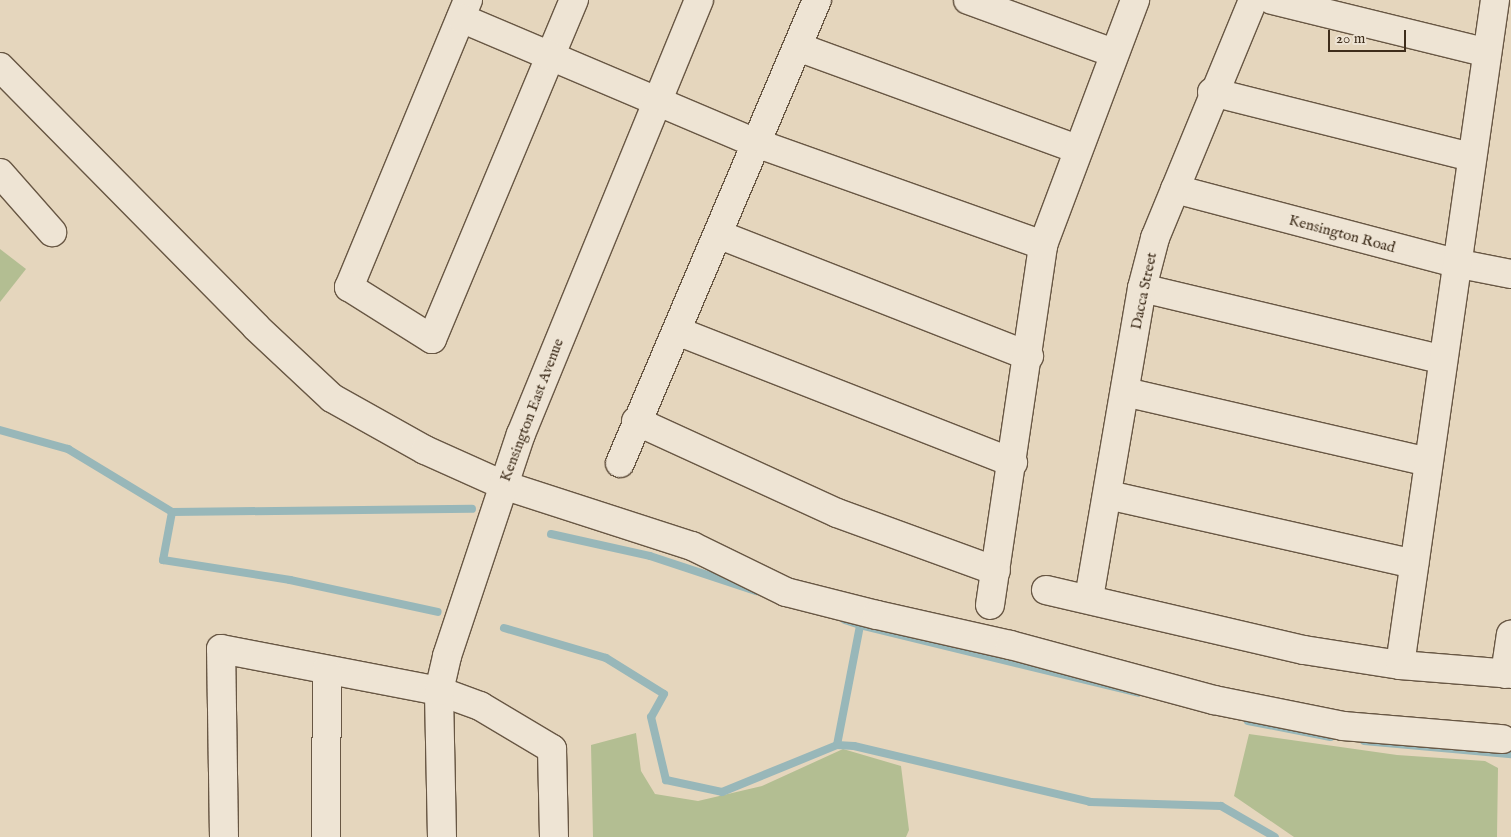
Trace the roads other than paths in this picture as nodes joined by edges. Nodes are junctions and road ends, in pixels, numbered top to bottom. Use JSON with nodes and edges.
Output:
{"nodes":[{"id":1,"x":574,"y":0,"type":"edge"},
{"id":2,"x":700,"y":0,"type":"edge"},
{"id":3,"x":817,"y":0,"type":"edge"},
{"id":4,"x":968,"y":0,"type":"edge"},
{"id":5,"x":1135,"y":0,"type":"edge"},
{"id":6,"x":1253,"y":0,"type":"edge"},
{"id":7,"x":1272,"y":0,"type":"edge"},
{"id":8,"x":1495,"y":0,"type":"edge"},
{"id":9,"x":465,"y":9,"type":"edge"},
{"id":10,"x":798,"y":47,"type":"junction"},
{"id":11,"x":1114,"y":53,"type":"junction"},
{"id":12,"x":1487,"y":53,"type":"junction"},
{"id":13,"x":551,"y":54,"type":"junction"},
{"id":14,"x":0,"y":67,"type":"edge"},
{"id":15,"x":1212,"y":92,"type":"junction"},
{"id":16,"x":658,"y":98,"type":"junction"},
{"id":17,"x":756,"y":143,"type":"junction"},
{"id":18,"x":1076,"y":149,"type":"junction"},
{"id":19,"x":1471,"y":157,"type":"junction"},
{"id":20,"x":0,"y":173,"type":"edge"},
{"id":21,"x":1175,"y":189,"type":"junction"},
{"id":22,"x":52,"y":232,"type":"dead end"},
{"id":23,"x":720,"y":235,"type":"junction"},
{"id":24,"x":1043,"y":245,"type":"junction"},
{"id":25,"x":1455,"y":263,"type":"junction"},
{"id":26,"x":1511,"y":274,"type":"edge"},
{"id":27,"x":1142,"y":288,"type":"junction"},
{"id":28,"x":677,"y":332,"type":"junction"},
{"id":29,"x":1029,"y":356,"type":"junction"},
{"id":30,"x":1441,"y":359,"type":"junction"},
{"id":31,"x":1125,"y":392,"type":"junction"},
{"id":32,"x":636,"y":421,"type":"junction"},
{"id":33,"x":1428,"y":462,"type":"junction"},
{"id":34,"x":620,"y":463,"type":"dead end"},
{"id":35,"x":1013,"y":463,"type":"junction"},
{"id":36,"x":503,"y":485,"type":"junction"},
{"id":37,"x":1108,"y":495,"type":"junction"},
{"id":38,"x":1414,"y":564,"type":"junction"},
{"id":39,"x":996,"y":571,"type":"junction"},
{"id":40,"x":1046,"y":590,"type":"dead end"},
{"id":41,"x":1089,"y":598,"type":"junction"},
{"id":42,"x":990,"y":605,"type":"dead end"},
{"id":43,"x":1511,"y":634,"type":"edge"},
{"id":44,"x":1400,"y":665,"type":"junction"},
{"id":45,"x":327,"y":670,"type":"junction"},
{"id":46,"x":1508,"y":674,"type":"edge"},
{"id":47,"x":439,"y":692,"type":"junction"},
{"id":48,"x":1502,"y":739,"type":"dead end"},
{"id":49,"x":224,"y":837,"type":"edge"},
{"id":50,"x":326,"y":837,"type":"edge"},
{"id":51,"x":442,"y":837,"type":"edge"},
{"id":52,"x":554,"y":837,"type":"edge"}],
"edges":[{"from":1,"to":13,"type":"street"},
{"from":2,"to":16,"type":"street","name":"Kensington East Avenue"},
{"from":3,"to":10,"type":"street"},
{"from":4,"to":11,"type":"street"},
{"from":5,"to":11,"type":"street"},
{"from":6,"to":15,"type":"street","name":"Dacca Street"},
{"from":7,"to":12,"type":"street"},
{"from":8,"to":12,"type":"street"},
{"from":9,"to":13,"type":"street"},
{"from":9,"to":13,"type":"street"},
{"from":10,"to":17,"type":"street"},
{"from":10,"to":18,"type":"street"},
{"from":11,"to":18,"type":"street"},
{"from":12,"to":19,"type":"street"},
{"from":13,"to":16,"type":"street"},
{"from":14,"to":36,"type":"street"},
{"from":15,"to":19,"type":"street"},
{"from":15,"to":21,"type":"street","name":"Dacca Street"},
{"from":16,"to":17,"type":"street"},
{"from":16,"to":36,"type":"street","name":"Kensington East Avenue"},
{"from":17,"to":23,"type":"street"},
{"from":17,"to":24,"type":"street"},
{"from":18,"to":24,"type":"street"},
{"from":19,"to":25,"type":"street"},
{"from":20,"to":22,"type":"street"},
{"from":21,"to":25,"type":"street","name":"Kensington Road"},
{"from":21,"to":27,"type":"street","name":"Dacca Street"},
{"from":23,"to":28,"type":"street"},
{"from":23,"to":29,"type":"street"},
{"from":24,"to":29,"type":"street"},
{"from":25,"to":26,"type":"street","name":"Kensington Road"},
{"from":25,"to":30,"type":"street"},
{"from":27,"to":30,"type":"street"},
{"from":27,"to":31,"type":"street","name":"Dacca Street"},
{"from":28,"to":32,"type":"street"},
{"from":28,"to":35,"type":"street"},
{"from":29,"to":35,"type":"street"},
{"from":30,"to":33,"type":"street"},
{"from":31,"to":33,"type":"street"},
{"from":31,"to":37,"type":"street","name":"Dacca Street"},
{"from":32,"to":34,"type":"street"},
{"from":32,"to":39,"type":"street"},
{"from":33,"to":38,"type":"street"},
{"from":35,"to":39,"type":"street"},
{"from":36,"to":47,"type":"street","name":"Kensington East Avenue"},
{"from":36,"to":48,"type":"street"},
{"from":37,"to":38,"type":"street"},
{"from":37,"to":41,"type":"street","name":"Dacca Street"},
{"from":38,"to":44,"type":"street"},
{"from":39,"to":42,"type":"street"},
{"from":40,"to":41,"type":"street"},
{"from":41,"to":44,"type":"street"},
{"from":43,"to":46,"type":"street"},
{"from":44,"to":46,"type":"street"},
{"from":45,"to":47,"type":"street"},
{"from":45,"to":49,"type":"street"},
{"from":45,"to":50,"type":"street"},
{"from":47,"to":51,"type":"street","name":"Kensington East Avenue"},
{"from":47,"to":52,"type":"street"}]}
